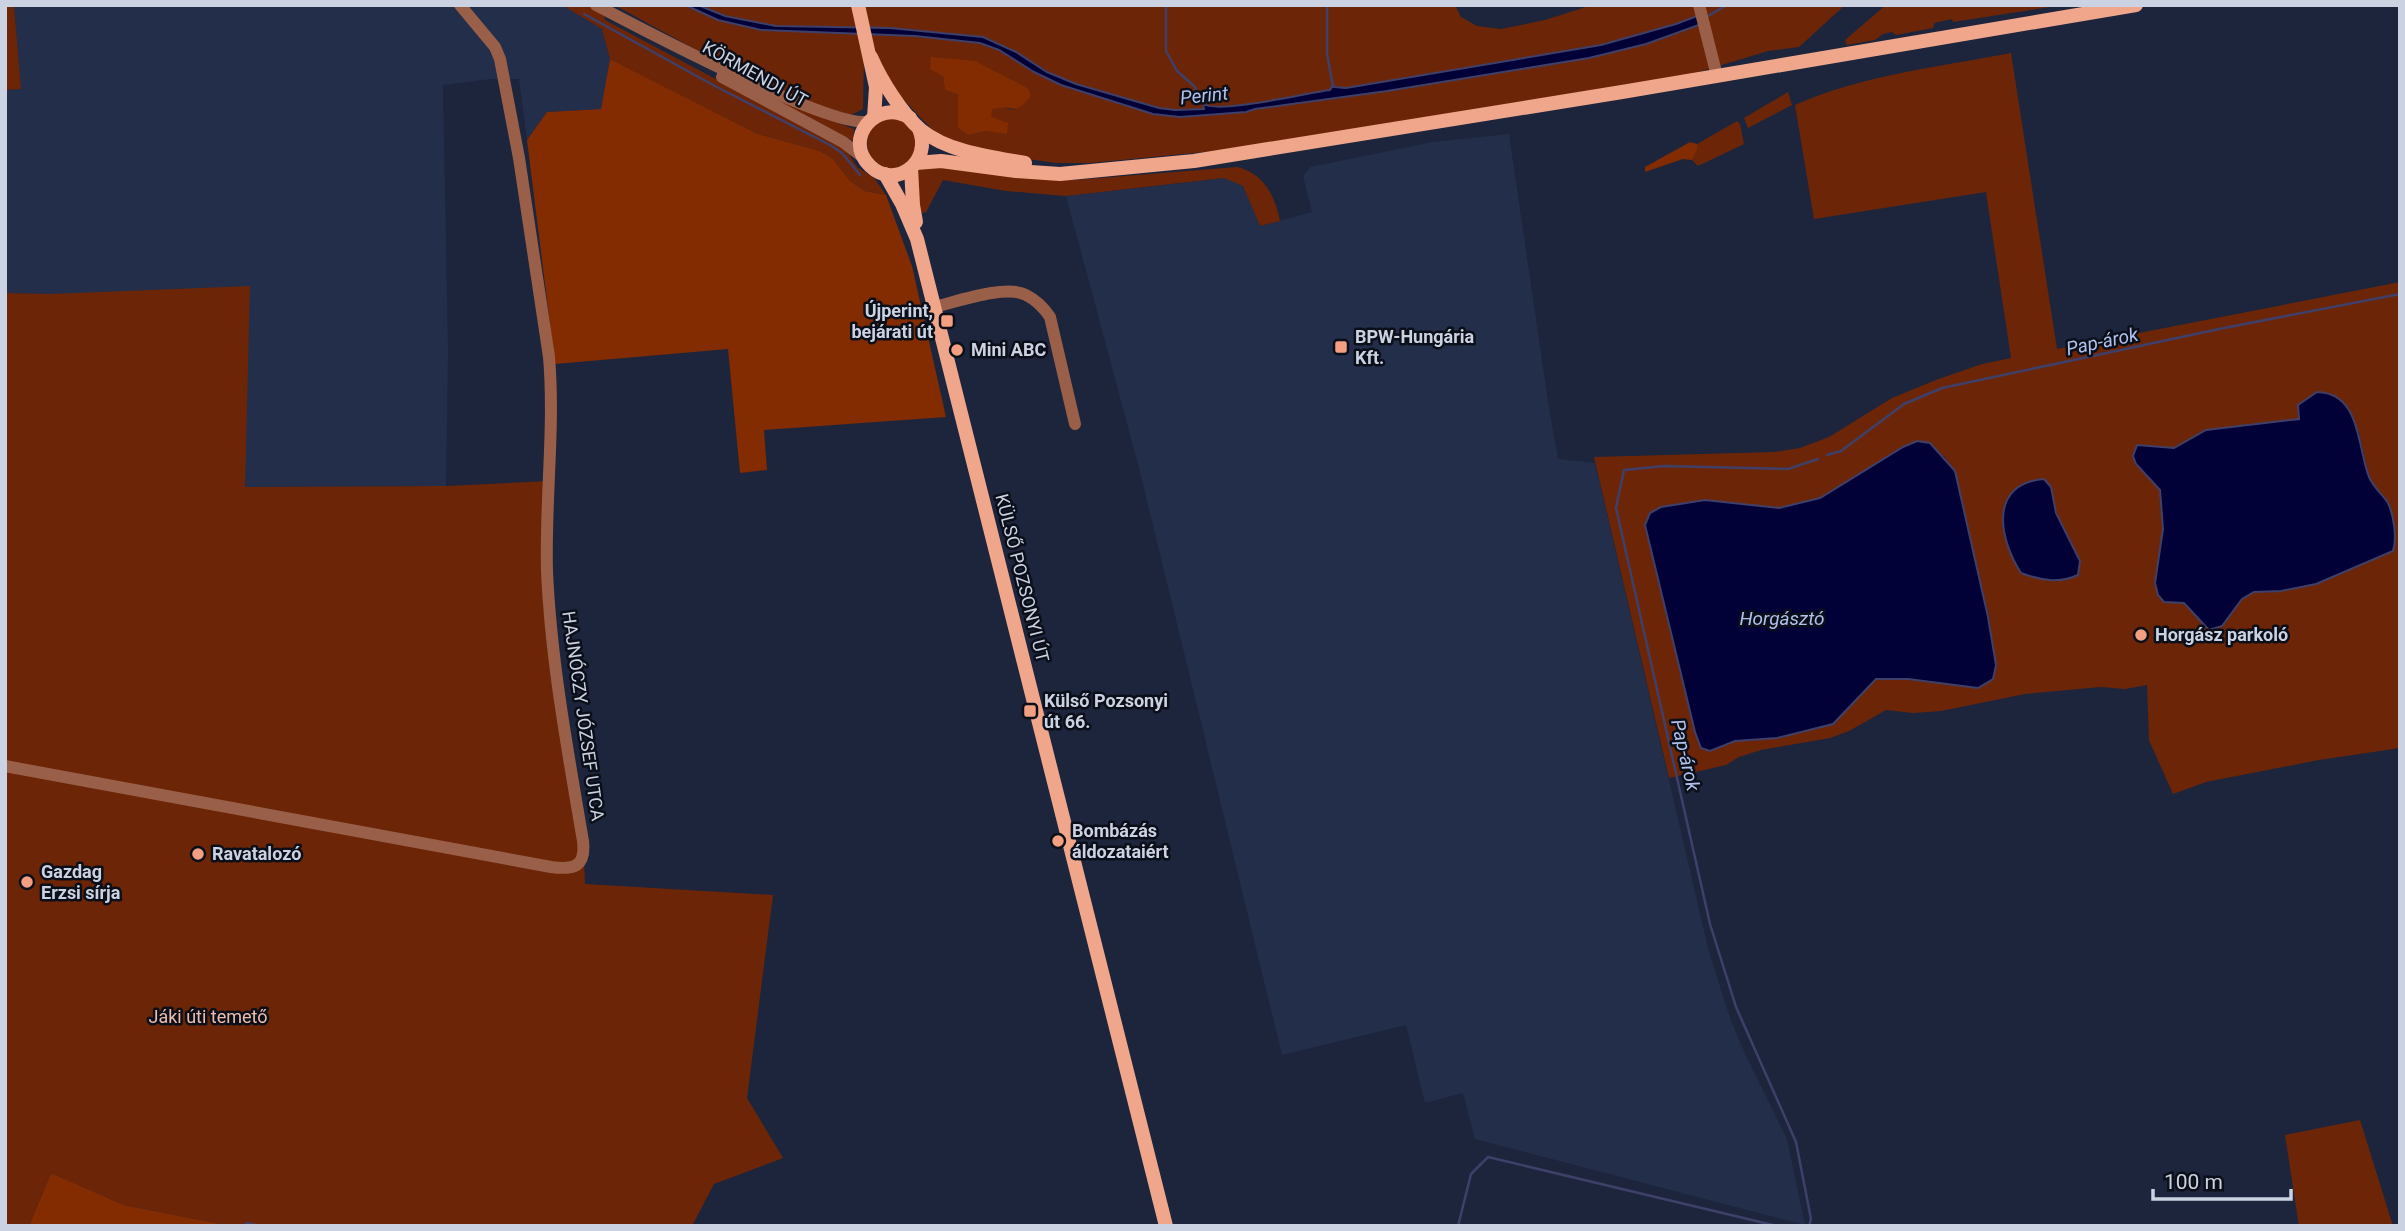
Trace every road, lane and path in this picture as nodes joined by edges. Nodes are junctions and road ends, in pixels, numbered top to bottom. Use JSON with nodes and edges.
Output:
{"nodes":[{"id":1,"x":460,"y":5,"type":"edge"},
{"id":2,"x":596,"y":5,"type":"edge"},
{"id":3,"x":858,"y":5,"type":"edge"},
{"id":4,"x":1699,"y":5,"type":"edge"},
{"id":5,"x":2136,"y":5,"type":"edge"},
{"id":6,"x":628,"y":22,"type":"junction"},
{"id":7,"x":871,"y":57,"type":"junction"},
{"id":8,"x":1717,"y":76,"type":"junction"},
{"id":9,"x":872,"y":119,"type":"junction"},
{"id":10,"x":915,"y":124,"type":"junction"},
{"id":11,"x":864,"y":158,"type":"junction"},
{"id":12,"x":914,"y":166,"type":"junction"},
{"id":13,"x":1110,"y":169,"type":"junction"},
{"id":14,"x":885,"y":174,"type":"junction"},
{"id":15,"x":923,"y":265,"type":"junction"},
{"id":16,"x":934,"y":307,"type":"junction"},
{"id":17,"x":1075,"y":424,"type":"dead end"},
{"id":18,"x":5,"y":766,"type":"edge"},
{"id":19,"x":1166,"y":1226,"type":"edge"}],
"edges":[{"from":1,"to":18,"type":"street","name":"HAJNÓCZY JÓZSEF UTCA"},
{"from":2,"to":6,"type":"street","name":"KÖRMENDI ÚT"},
{"from":3,"to":7,"type":"main road"},
{"from":4,"to":8,"type":"street"},
{"from":5,"to":8,"type":"main road"},
{"from":6,"to":9,"type":"street","name":"KÖRMENDI ÚT"},
{"from":6,"to":11,"type":"street","name":"KÖRMENDI ÚT"},
{"from":7,"to":9,"type":"main road"},
{"from":7,"to":10,"type":"main road"},
{"from":8,"to":13,"type":"main road"},
{"from":9,"to":10,"type":"main road"},
{"from":9,"to":11,"type":"main road"},
{"from":10,"to":12,"type":"main road"},
{"from":10,"to":13,"type":"main road"},
{"from":11,"to":14,"type":"main road"},
{"from":12,"to":13,"type":"main road"},
{"from":12,"to":14,"type":"main road"},
{"from":12,"to":15,"type":"main road"},
{"from":14,"to":15,"type":"main road"},
{"from":15,"to":16,"type":"main road","name":"KÜLSŐ POZSONYI ÚT"},
{"from":16,"to":17,"type":"street"},
{"from":16,"to":19,"type":"main road","name":"KÜLSŐ POZSONYI ÚT"}]}
